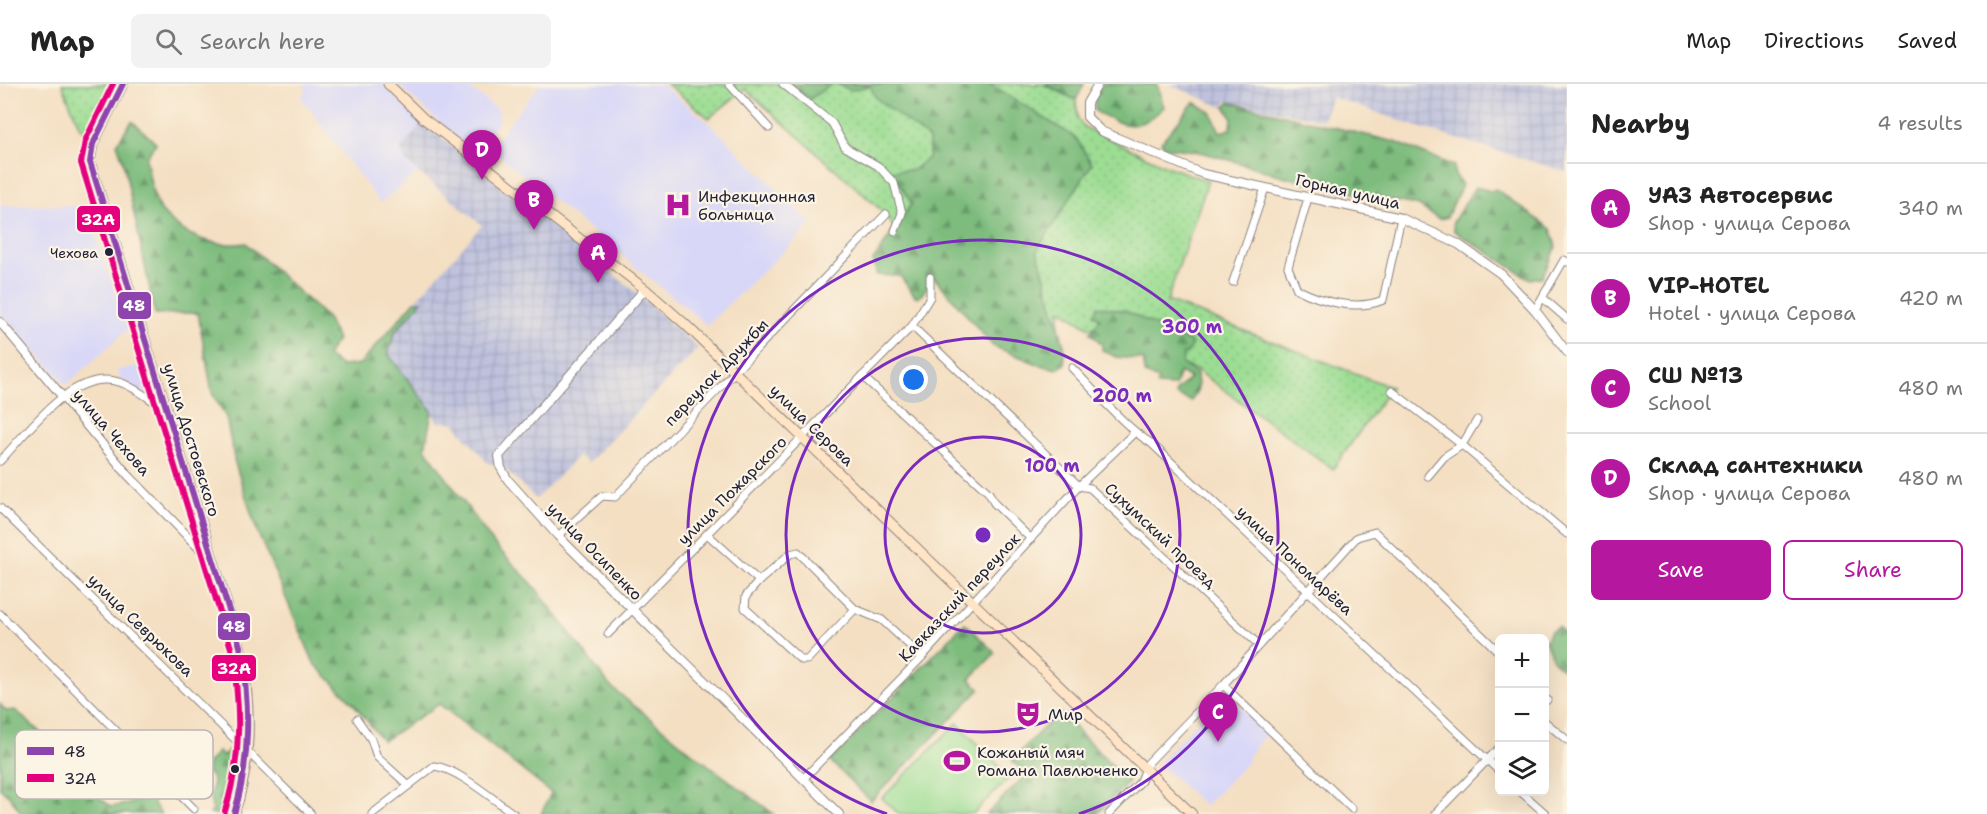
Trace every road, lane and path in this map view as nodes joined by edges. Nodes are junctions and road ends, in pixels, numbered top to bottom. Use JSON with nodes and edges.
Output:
{"nodes":[{"id":1,"x":123,"y":84,"type":"edge"},
{"id":2,"x":388,"y":84,"type":"edge"},
{"id":3,"x":729,"y":84,"type":"edge"},
{"id":4,"x":783,"y":84,"type":"edge"},
{"id":5,"x":1098,"y":84,"type":"edge"},
{"id":6,"x":770,"y":128,"type":"dead end"},
{"id":7,"x":1266,"y":188,"type":"junction"},
{"id":8,"x":1308,"y":198,"type":"junction"},
{"id":9,"x":886,"y":214,"type":"dead end"},
{"id":10,"x":1401,"y":218,"type":"junction"},
{"id":11,"x":895,"y":231,"type":"dead end"},
{"id":12,"x":1567,"y":262,"type":"edge"},
{"id":13,"x":930,"y":278,"type":"dead end"},
{"id":14,"x":1233,"y":282,"type":"dead end"},
{"id":15,"x":645,"y":289,"type":"junction"},
{"id":16,"x":1543,"y":298,"type":"junction"},
{"id":17,"x":1535,"y":310,"type":"junction"},
{"id":18,"x":1567,"y":320,"type":"edge"},
{"id":19,"x":0,"y":322,"type":"edge"},
{"id":20,"x":912,"y":326,"type":"junction"},
{"id":21,"x":1567,"y":352,"type":"edge"},
{"id":22,"x":1072,"y":368,"type":"dead end"},
{"id":23,"x":736,"y":372,"type":"junction"},
{"id":24,"x":862,"y":376,"type":"junction"},
{"id":25,"x":1392,"y":391,"type":"dead end"},
{"id":26,"x":62,"y":396,"type":"junction"},
{"id":27,"x":168,"y":411,"type":"junction"},
{"id":28,"x":1477,"y":420,"type":"dead end"},
{"id":29,"x":1134,"y":433,"type":"junction"},
{"id":30,"x":804,"y":438,"type":"junction"},
{"id":31,"x":1462,"y":445,"type":"junction"},
{"id":32,"x":0,"y":461,"type":"edge"},
{"id":33,"x":1428,"y":476,"type":"dead end"},
{"id":34,"x":1079,"y":486,"type":"junction"},
{"id":35,"x":0,"y":508,"type":"edge"},
{"id":36,"x":708,"y":534,"type":"junction"},
{"id":37,"x":1567,"y":534,"type":"edge"},
{"id":38,"x":558,"y":536,"type":"junction"},
{"id":39,"x":1031,"y":539,"type":"junction"},
{"id":40,"x":210,"y":550,"type":"junction"},
{"id":41,"x":759,"y":581,"type":"junction"},
{"id":42,"x":1308,"y":591,"type":"junction"},
{"id":43,"x":973,"y":602,"type":"junction"},
{"id":44,"x":855,"y":609,"type":"junction"},
{"id":45,"x":630,"y":610,"type":"junction"},
{"id":46,"x":0,"y":614,"type":"edge"},
{"id":47,"x":608,"y":634,"type":"dead end"},
{"id":48,"x":1259,"y":645,"type":"junction"},
{"id":49,"x":1495,"y":648,"type":"edge"},
{"id":50,"x":922,"y":657,"type":"junction"},
{"id":51,"x":1223,"y":686,"type":"junction"},
{"id":52,"x":357,"y":719,"type":"dead end"},
{"id":53,"x":1549,"y":724,"type":"edge"},
{"id":54,"x":115,"y":730,"type":"edge"},
{"id":55,"x":1567,"y":740,"type":"edge"},
{"id":56,"x":248,"y":751,"type":"junction"},
{"id":57,"x":1495,"y":752,"type":"edge"},
{"id":58,"x":1487,"y":760,"type":"junction"},
{"id":59,"x":1495,"y":767,"type":"edge"},
{"id":60,"x":1145,"y":771,"type":"junction"},
{"id":61,"x":803,"y":779,"type":"junction"},
{"id":62,"x":408,"y":785,"type":"junction"},
{"id":63,"x":1526,"y":796,"type":"edge"},
{"id":64,"x":184,"y":799,"type":"edge"},
{"id":65,"x":194,"y":809,"type":"dead end"},
{"id":66,"x":1352,"y":809,"type":"dead end"},
{"id":67,"x":234,"y":814,"type":"edge"},
{"id":68,"x":311,"y":814,"type":"edge"},
{"id":69,"x":372,"y":814,"type":"edge"},
{"id":70,"x":514,"y":814,"type":"edge"},
{"id":71,"x":839,"y":814,"type":"edge"},
{"id":72,"x":1109,"y":814,"type":"edge"},
{"id":73,"x":1192,"y":814,"type":"edge"},
{"id":74,"x":1435,"y":814,"type":"edge"},
{"id":75,"x":1546,"y":814,"type":"edge"}],
"edges":[{"from":1,"to":27,"type":"main road","name":"улица Достоевского"},
{"from":2,"to":15,"type":"main road","name":"улица Серова"},
{"from":3,"to":6,"type":"street"},
{"from":4,"to":11,"type":"street"},
{"from":5,"to":7,"type":"street","name":"Горная улица"},
{"from":7,"to":8,"type":"street","name":"Горная улица"},
{"from":7,"to":14,"type":"street"},
{"from":8,"to":10,"type":"street","name":"Горная улица"},
{"from":8,"to":10,"type":"street"},
{"from":9,"to":23,"type":"street","name":"переулок Дружбы"},
{"from":10,"to":17,"type":"street","name":"Горная улица"},
{"from":12,"to":16,"type":"street"},
{"from":13,"to":20,"type":"street","name":"улица Пожарского"},
{"from":15,"to":23,"type":"main road","name":"улица Серова"},
{"from":15,"to":38,"type":"street","name":"улица Осипенко"},
{"from":16,"to":17,"type":"street"},
{"from":16,"to":18,"type":"street"},
{"from":17,"to":21,"type":"street","name":"Горная улица"},
{"from":19,"to":26,"type":"street","name":"улица Чехова"},
{"from":20,"to":24,"type":"street","name":"улица Пожарского"},
{"from":20,"to":34,"type":"street","name":"Сухумский проезд"},
{"from":22,"to":29,"type":"street","name":"улица Пономарёва"},
{"from":23,"to":30,"type":"main road","name":"улица Серова"},
{"from":23,"to":38,"type":"street","name":"переулок Дружбы"},
{"from":24,"to":30,"type":"street","name":"улица Пожарского"},
{"from":24,"to":39,"type":"street"},
{"from":25,"to":31,"type":"street"},
{"from":26,"to":27,"type":"street"},
{"from":26,"to":32,"type":"street"},
{"from":26,"to":40,"type":"street","name":"улица Чехова"},
{"from":27,"to":40,"type":"main road","name":"улица Достоевского"},
{"from":28,"to":31,"type":"street"},
{"from":29,"to":34,"type":"street","name":"Кавказский переулок"},
{"from":29,"to":42,"type":"street","name":"улица Пономарёва"},
{"from":30,"to":36,"type":"street","name":"улица Пожарского"},
{"from":30,"to":43,"type":"main road","name":"улица Серова"},
{"from":31,"to":33,"type":"street"},
{"from":31,"to":37,"type":"street"},
{"from":34,"to":39,"type":"street","name":"Кавказский переулок"},
{"from":34,"to":48,"type":"street","name":"Сухумский проезд"},
{"from":35,"to":56,"type":"street","name":"улица Севрюкова"},
{"from":36,"to":41,"type":"street"},
{"from":36,"to":45,"type":"street","name":"улица Пожарского"},
{"from":38,"to":45,"type":"street","name":"улица Осипенко"},
{"from":39,"to":43,"type":"street","name":"Кавказский переулок"},
{"from":40,"to":56,"type":"main road","name":"улица Достоевского"},
{"from":41,"to":44,"type":"street"},
{"from":41,"to":44,"type":"street"},
{"from":42,"to":48,"type":"street"},
{"from":42,"to":49,"type":"street"},
{"from":42,"to":58,"type":"street","name":"улица Пономарёва"},
{"from":43,"to":50,"type":"street","name":"Кавказский переулок"},
{"from":43,"to":60,"type":"main road","name":"улица Серова"},
{"from":44,"to":50,"type":"street"},
{"from":45,"to":47,"type":"street","name":"улица Пожарского"},
{"from":45,"to":61,"type":"street","name":"улица Осипенко"},
{"from":46,"to":54,"type":"street"},
{"from":48,"to":51,"type":"street"},
{"from":50,"to":61,"type":"street","name":"Кавказский переулок"},
{"from":51,"to":60,"type":"street"},
{"from":51,"to":66,"type":"street"},
{"from":52,"to":62,"type":"street"},
{"from":53,"to":55,"type":"street"},
{"from":56,"to":67,"type":"main road","name":"улица Достоевского"},
{"from":56,"to":68,"type":"street","name":"улица Севрюкова"},
{"from":57,"to":58,"type":"street"},
{"from":58,"to":59,"type":"street","name":"улица Пономарёва"},
{"from":58,"to":74,"type":"street"},
{"from":60,"to":72,"type":"street"},
{"from":60,"to":73,"type":"main road","name":"улица Серова"},
{"from":61,"to":71,"type":"street","name":"улица Осипенко"},
{"from":62,"to":69,"type":"street"},
{"from":62,"to":70,"type":"street"},
{"from":63,"to":75,"type":"street"},
{"from":64,"to":65,"type":"street"}]}
